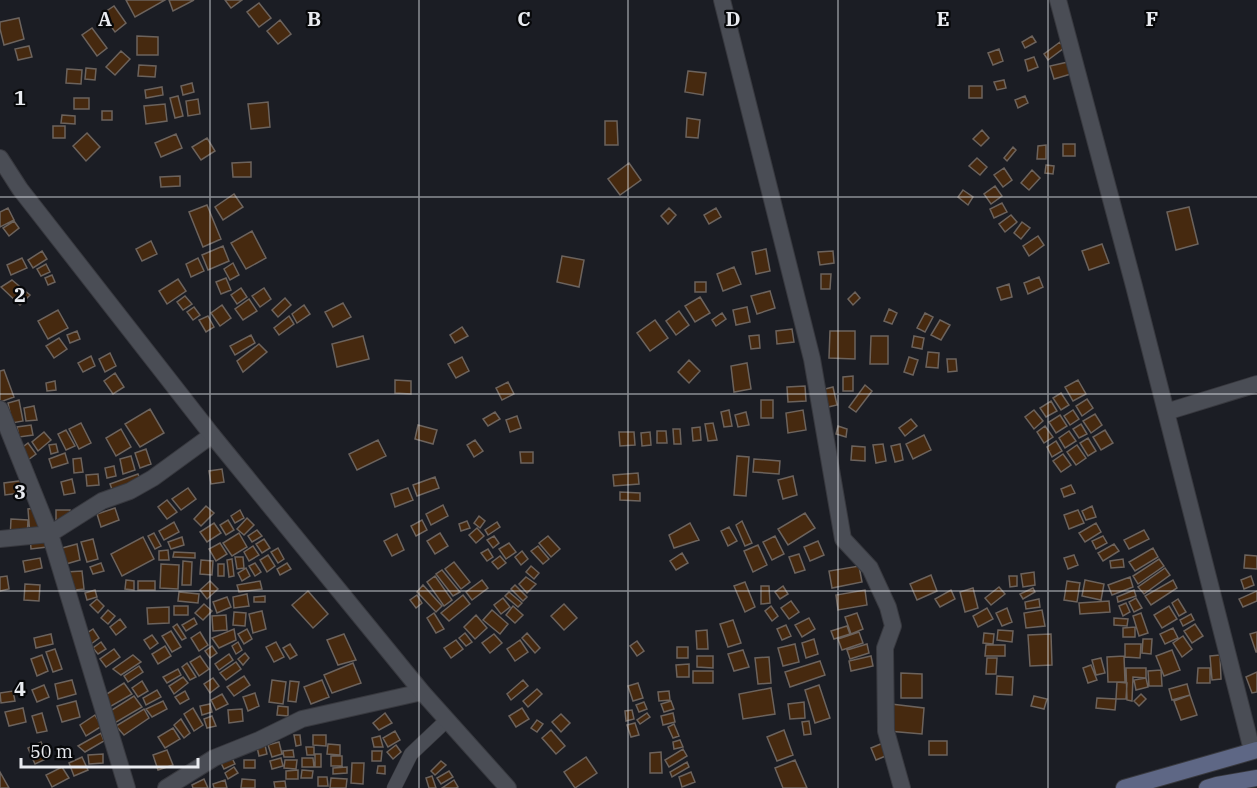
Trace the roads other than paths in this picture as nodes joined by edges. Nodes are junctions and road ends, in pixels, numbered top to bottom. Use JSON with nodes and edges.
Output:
{"nodes":[{"id":1,"x":722,"y":0,"type":"edge"},
{"id":2,"x":1058,"y":0,"type":"edge"},
{"id":3,"x":0,"y":158,"type":"edge"},
{"id":4,"x":1257,"y":384,"type":"edge"},
{"id":5,"x":0,"y":409,"type":"edge"},
{"id":6,"x":1166,"y":412,"type":"junction"},
{"id":7,"x":212,"y":435,"type":"junction"},
{"id":8,"x":50,"y":534,"type":"junction"},
{"id":9,"x":0,"y":539,"type":"edge"},
{"id":10,"x":422,"y":692,"type":"junction"},
{"id":11,"x":447,"y":720,"type":"junction"},
{"id":12,"x":1255,"y":750,"type":"edge"},
{"id":13,"x":1257,"y":778,"type":"edge"},
{"id":14,"x":127,"y":788,"type":"edge"},
{"id":15,"x":166,"y":788,"type":"edge"},
{"id":16,"x":394,"y":788,"type":"edge"},
{"id":17,"x":508,"y":788,"type":"edge"},
{"id":18,"x":902,"y":788,"type":"edge"},
{"id":19,"x":1124,"y":788,"type":"edge"},
{"id":20,"x":1207,"y":788,"type":"edge"}],
"edges":[{"from":1,"to":18,"type":"street"},
{"from":2,"to":6,"type":"street"},
{"from":3,"to":7,"type":"street"},
{"from":4,"to":6,"type":"street"},
{"from":5,"to":8,"type":"street"},
{"from":6,"to":12,"type":"street"},
{"from":7,"to":8,"type":"street"},
{"from":7,"to":10,"type":"street"},
{"from":8,"to":9,"type":"street"},
{"from":8,"to":14,"type":"street"},
{"from":10,"to":11,"type":"street"},
{"from":10,"to":15,"type":"street"},
{"from":11,"to":16,"type":"lane"},
{"from":11,"to":17,"type":"street"},
{"from":12,"to":19,"type":"main road"},
{"from":13,"to":20,"type":"main road"}]}
